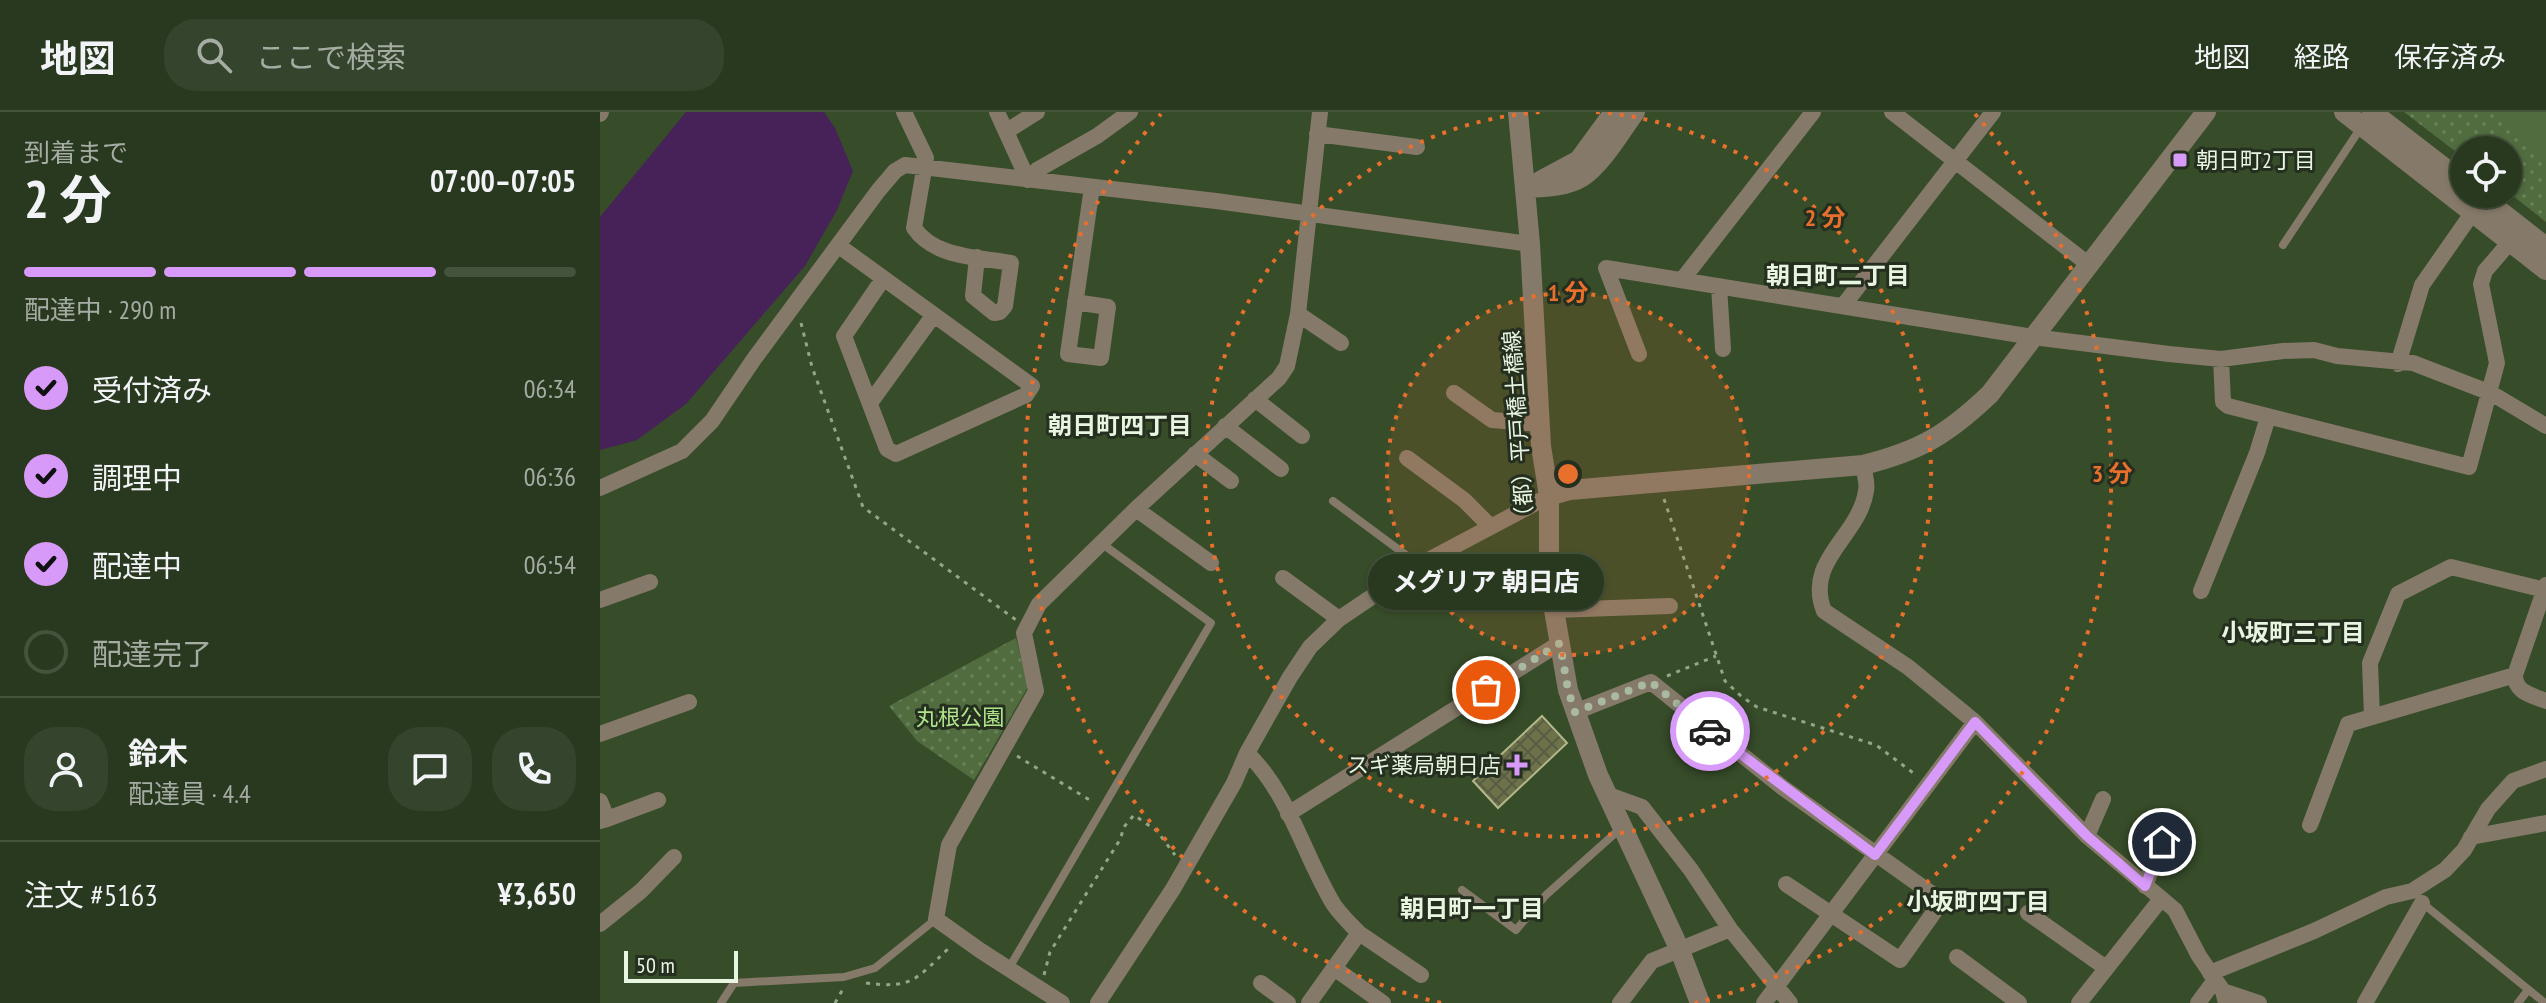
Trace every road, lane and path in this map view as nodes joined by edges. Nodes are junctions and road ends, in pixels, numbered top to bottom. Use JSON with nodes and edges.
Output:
{"nodes":[{"id":1,"x":904,"y":112,"type":"edge"},
{"id":2,"x":997,"y":112,"type":"edge"},
{"id":3,"x":1037,"y":112,"type":"edge"},
{"id":4,"x":1130,"y":112,"type":"edge"},
{"id":5,"x":1320,"y":112,"type":"edge"},
{"id":6,"x":1518,"y":112,"type":"edge"},
{"id":7,"x":1614,"y":112,"type":"edge"},
{"id":8,"x":1635,"y":112,"type":"edge"},
{"id":9,"x":1813,"y":112,"type":"edge"},
{"id":10,"x":1892,"y":112,"type":"edge"},
{"id":11,"x":1993,"y":112,"type":"edge"},
{"id":12,"x":2206,"y":112,"type":"edge"},
{"id":13,"x":2344,"y":112,"type":"edge"},
{"id":14,"x":2367,"y":119,"type":"edge"},
{"id":15,"x":1007,"y":131,"type":"junction"},
{"id":16,"x":1317,"y":134,"type":"junction"},
{"id":17,"x":1417,"y":147,"type":"dead end"},
{"id":18,"x":1955,"y":161,"type":"junction"},
{"id":19,"x":923,"y":168,"type":"junction"},
{"id":20,"x":2450,"y":174,"type":"edge"},
{"id":21,"x":1028,"y":180,"type":"junction"},
{"id":22,"x":2450,"y":184,"type":"edge"},
{"id":23,"x":1092,"y":187,"type":"junction"},
{"id":24,"x":1526,"y":188,"type":"junction"},
{"id":25,"x":2472,"y":208,"type":"edge"},
{"id":26,"x":2479,"y":208,"type":"edge"},
{"id":27,"x":2483,"y":208,"type":"edge"},
{"id":28,"x":1308,"y":215,"type":"junction"},
{"id":29,"x":2510,"y":242,"type":"junction"},
{"id":30,"x":1530,"y":244,"type":"junction"},
{"id":31,"x":2283,"y":245,"type":"dead end"},
{"id":32,"x":839,"y":246,"type":"junction"},
{"id":33,"x":2546,"y":247,"type":"edge"},
{"id":34,"x":977,"y":257,"type":"dead end"},
{"id":35,"x":2088,"y":264,"type":"junction"},
{"id":36,"x":2546,"y":270,"type":"edge"},
{"id":37,"x":883,"y":279,"type":"junction"},
{"id":38,"x":1682,"y":280,"type":"junction"},
{"id":39,"x":1719,"y":286,"type":"junction"},
{"id":40,"x":1075,"y":302,"type":"dead end"},
{"id":41,"x":1843,"y":306,"type":"junction"},
{"id":42,"x":788,"y":313,"type":"junction"},
{"id":43,"x":1298,"y":314,"type":"junction"},
{"id":44,"x":933,"y":316,"type":"junction"},
{"id":45,"x":2033,"y":337,"type":"junction"},
{"id":46,"x":1341,"y":343,"type":"dead end"},
{"id":47,"x":1723,"y":349,"type":"dead end"},
{"id":48,"x":1639,"y":354,"type":"dead end"},
{"id":49,"x":2221,"y":359,"type":"junction"},
{"id":50,"x":2398,"y":364,"type":"junction"},
{"id":51,"x":1454,"y":393,"type":"dead end"},
{"id":52,"x":2491,"y":393,"type":"junction"},
{"id":53,"x":1255,"y":399,"type":"junction"},
{"id":54,"x":870,"y":403,"type":"junction"},
{"id":55,"x":2268,"y":417,"type":"junction"},
{"id":56,"x":1540,"y":424,"type":"junction"},
{"id":57,"x":1225,"y":426,"type":"junction"},
{"id":58,"x":2546,"y":426,"type":"edge"},
{"id":59,"x":1302,"y":436,"type":"dead end"},
{"id":60,"x":1195,"y":454,"type":"junction"},
{"id":61,"x":1407,"y":458,"type":"dead end"},
{"id":62,"x":1863,"y":465,"type":"junction"},
{"id":63,"x":1281,"y":469,"type":"dead end"},
{"id":64,"x":1231,"y":481,"type":"dead end"},
{"id":65,"x":600,"y":488,"type":"edge"},
{"id":66,"x":1663,"y":493,"type":"dead end"},
{"id":67,"x":1549,"y":496,"type":"junction"},
{"id":68,"x":1333,"y":501,"type":"dead end"},
{"id":69,"x":1136,"y":509,"type":"junction"},
{"id":70,"x":1490,"y":526,"type":"junction"},
{"id":71,"x":1100,"y":543,"type":"junction"},
{"id":72,"x":1211,"y":563,"type":"dead end"},
{"id":73,"x":1419,"y":565,"type":"junction"},
{"id":74,"x":1283,"y":578,"type":"dead end"},
{"id":75,"x":650,"y":582,"type":"dead end"},
{"id":76,"x":2545,"y":588,"type":"edge"},
{"id":77,"x":2201,"y":591,"type":"dead end"},
{"id":78,"x":600,"y":600,"type":"edge"},
{"id":79,"x":1670,"y":606,"type":"dead end"},
{"id":80,"x":1554,"y":610,"type":"junction"},
{"id":81,"x":1339,"y":619,"type":"junction"},
{"id":82,"x":1026,"y":627,"type":"junction"},
{"id":83,"x":1560,"y":643,"type":"junction"},
{"id":84,"x":1716,"y":656,"type":"junction"},
{"id":85,"x":2515,"y":675,"type":"junction"},
{"id":86,"x":1651,"y":682,"type":"junction"},
{"id":87,"x":2546,"y":701,"type":"edge"},
{"id":88,"x":689,"y":702,"type":"dead end"},
{"id":89,"x":1575,"y":712,"type":"junction"},
{"id":90,"x":2372,"y":717,"type":"junction"},
{"id":91,"x":1975,"y":722,"type":"junction"},
{"id":92,"x":600,"y":734,"type":"edge"},
{"id":93,"x":1004,"y":748,"type":"junction"},
{"id":94,"x":1247,"y":753,"type":"junction"},
{"id":95,"x":2546,"y":769,"type":"edge"},
{"id":96,"x":1928,"y":785,"type":"junction"},
{"id":97,"x":1606,"y":794,"type":"junction"},
{"id":98,"x":2103,"y":799,"type":"dead end"},
{"id":99,"x":658,"y":800,"type":"dead end"},
{"id":100,"x":600,"y":801,"type":"edge"},
{"id":101,"x":1103,"y":808,"type":"junction"},
{"id":102,"x":1288,"y":814,"type":"junction"},
{"id":103,"x":604,"y":820,"type":"edge"},
{"id":104,"x":2170,"y":820,"type":"dead end"},
{"id":105,"x":2546,"y":823,"type":"edge"},
{"id":106,"x":2310,"y":825,"type":"dead end"},
{"id":107,"x":1622,"y":828,"type":"junction"},
{"id":108,"x":2087,"y":836,"type":"junction"},
{"id":109,"x":2471,"y":837,"type":"junction"},
{"id":110,"x":1875,"y":855,"type":"junction"},
{"id":111,"x":674,"y":857,"type":"dead end"},
{"id":112,"x":1185,"y":868,"type":"junction"},
{"id":113,"x":1786,"y":884,"type":"dead end"},
{"id":114,"x":2145,"y":886,"type":"junction"},
{"id":115,"x":1462,"y":890,"type":"dead end"},
{"id":116,"x":2417,"y":897,"type":"junction"},
{"id":117,"x":2161,"y":899,"type":"junction"},
{"id":118,"x":2028,"y":913,"type":"dead end"},
{"id":119,"x":1832,"y":915,"type":"junction"},
{"id":120,"x":936,"y":919,"type":"junction"},
{"id":121,"x":600,"y":924,"type":"edge"},
{"id":122,"x":1730,"y":929,"type":"junction"},
{"id":123,"x":1359,"y":933,"type":"junction"},
{"id":124,"x":961,"y":937,"type":"junction"},
{"id":125,"x":1679,"y":948,"type":"junction"},
{"id":126,"x":1957,"y":957,"type":"dead end"},
{"id":127,"x":1009,"y":968,"type":"junction"},
{"id":128,"x":1334,"y":968,"type":"junction"},
{"id":129,"x":2106,"y":968,"type":"junction"},
{"id":130,"x":1421,"y":975,"type":"dead end"},
{"id":131,"x":848,"y":981,"type":"dead end"},
{"id":132,"x":858,"y":982,"type":"dead end"},
{"id":133,"x":1261,"y":983,"type":"dead end"},
{"id":134,"x":1776,"y":986,"type":"junction"},
{"id":135,"x":2218,"y":987,"type":"edge"},
{"id":136,"x":1038,"y":988,"type":"junction"},
{"id":137,"x":2528,"y":990,"type":"junction"},
{"id":138,"x":1107,"y":1001,"type":"edge"},
{"id":139,"x":721,"y":1003,"type":"edge"},
{"id":140,"x":835,"y":1003,"type":"edge"},
{"id":141,"x":1062,"y":1003,"type":"edge"},
{"id":142,"x":1288,"y":1003,"type":"edge"},
{"id":143,"x":1309,"y":1003,"type":"edge"},
{"id":144,"x":1383,"y":1003,"type":"edge"},
{"id":145,"x":1620,"y":1003,"type":"edge"},
{"id":146,"x":1700,"y":1003,"type":"edge"},
{"id":147,"x":1764,"y":1003,"type":"edge"},
{"id":148,"x":1790,"y":1003,"type":"edge"},
{"id":149,"x":2019,"y":1003,"type":"edge"},
{"id":150,"x":2079,"y":1003,"type":"edge"},
{"id":151,"x":2198,"y":1003,"type":"edge"},
{"id":152,"x":2259,"y":1003,"type":"edge"},
{"id":153,"x":2365,"y":1003,"type":"edge"},
{"id":154,"x":2518,"y":1003,"type":"edge"},
{"id":155,"x":2545,"y":1003,"type":"edge"}],
"edges":[{"from":1,"to":19,"type":"street"},
{"from":2,"to":15,"type":"street"},
{"from":3,"to":15,"type":"street"},
{"from":4,"to":21,"type":"street"},
{"from":5,"to":16,"type":"street"},
{"from":6,"to":24,"type":"street","name":"（都）平戸橋土橋線"},
{"from":7,"to":24,"type":"street"},
{"from":8,"to":24,"type":"street"},
{"from":9,"to":38,"type":"street"},
{"from":10,"to":18,"type":"street"},
{"from":11,"to":18,"type":"street"},
{"from":12,"to":35,"type":"street"},
{"from":13,"to":14,"type":"street"},
{"from":14,"to":20,"type":"street"},
{"from":14,"to":22,"type":"street"},
{"from":14,"to":31,"type":"lane"},
{"from":15,"to":21,"type":"street"},
{"from":16,"to":17,"type":"street"},
{"from":16,"to":28,"type":"street"},
{"from":18,"to":35,"type":"street"},
{"from":18,"to":41,"type":"street"},
{"from":19,"to":21,"type":"street"},
{"from":19,"to":32,"type":"street"},
{"from":19,"to":34,"type":"street"},
{"from":21,"to":23,"type":"street"},
{"from":23,"to":28,"type":"street"},
{"from":23,"to":40,"type":"street"},
{"from":24,"to":30,"type":"street","name":"（都）平戸橋土橋線"},
{"from":25,"to":50,"type":"street"},
{"from":26,"to":29,"type":"street"},
{"from":27,"to":33,"type":"street"},
{"from":28,"to":30,"type":"street"},
{"from":28,"to":43,"type":"street"},
{"from":29,"to":36,"type":"street"},
{"from":29,"to":52,"type":"street"},
{"from":30,"to":56,"type":"street","name":"（都）平戸橋土橋線"},
{"from":32,"to":37,"type":"street"},
{"from":32,"to":42,"type":"street"},
{"from":35,"to":45,"type":"street"},
{"from":37,"to":44,"type":"street"},
{"from":37,"to":54,"type":"street"},
{"from":38,"to":39,"type":"street"},
{"from":38,"to":48,"type":"street"},
{"from":39,"to":41,"type":"street"},
{"from":39,"to":47,"type":"street"},
{"from":41,"to":45,"type":"street"},
{"from":42,"to":65,"type":"street"},
{"from":42,"to":82,"type":"path"},
{"from":43,"to":46,"type":"street"},
{"from":43,"to":53,"type":"street"},
{"from":44,"to":54,"type":"street"},
{"from":44,"to":54,"type":"street"},
{"from":45,"to":49,"type":"street"},
{"from":45,"to":62,"type":"street"},
{"from":49,"to":50,"type":"street"},
{"from":49,"to":55,"type":"street"},
{"from":50,"to":52,"type":"street"},
{"from":51,"to":56,"type":"street"},
{"from":52,"to":55,"type":"street"},
{"from":52,"to":58,"type":"street"},
{"from":53,"to":57,"type":"street"},
{"from":53,"to":59,"type":"street"},
{"from":55,"to":77,"type":"street"},
{"from":56,"to":67,"type":"street","name":"（都）平戸橋土橋線"},
{"from":57,"to":60,"type":"street"},
{"from":57,"to":63,"type":"street"},
{"from":60,"to":64,"type":"street"},
{"from":60,"to":69,"type":"street"},
{"from":61,"to":70,"type":"street"},
{"from":62,"to":67,"type":"street"},
{"from":62,"to":91,"type":"street"},
{"from":66,"to":84,"type":"path"},
{"from":67,"to":70,"type":"street"},
{"from":67,"to":80,"type":"street","name":"（都）平戸橋土橋線"},
{"from":68,"to":73,"type":"lane"},
{"from":69,"to":71,"type":"street"},
{"from":69,"to":72,"type":"street"},
{"from":70,"to":73,"type":"street"},
{"from":71,"to":82,"type":"street"},
{"from":71,"to":101,"type":"lane"},
{"from":73,"to":81,"type":"street"},
{"from":74,"to":81,"type":"street"},
{"from":75,"to":78,"type":"street"},
{"from":76,"to":85,"type":"street"},
{"from":76,"to":90,"type":"street"},
{"from":79,"to":80,"type":"street"},
{"from":80,"to":83,"type":"street","name":"（都）平戸橋土橋線"},
{"from":81,"to":94,"type":"street"},
{"from":82,"to":93,"type":"street"},
{"from":83,"to":89,"type":"street","name":"（都）平戸橋土橋線"},
{"from":83,"to":102,"type":"street"},
{"from":84,"to":86,"type":"path"},
{"from":84,"to":96,"type":"path"},
{"from":85,"to":87,"type":"street"},
{"from":85,"to":90,"type":"street"},
{"from":86,"to":89,"type":"street"},
{"from":86,"to":110,"type":"street"},
{"from":88,"to":92,"type":"street"},
{"from":89,"to":97,"type":"street","name":"（都）平戸橋土橋線"},
{"from":90,"to":106,"type":"street"},
{"from":91,"to":96,"type":"street"},
{"from":91,"to":108,"type":"street"},
{"from":93,"to":101,"type":"path"},
{"from":93,"to":120,"type":"street"},
{"from":94,"to":102,"type":"street"},
{"from":94,"to":112,"type":"street"},
{"from":95,"to":109,"type":"street"},
{"from":96,"to":110,"type":"street"},
{"from":97,"to":107,"type":"street","name":"（都）平戸橋土橋線"},
{"from":97,"to":122,"type":"street"},
{"from":98,"to":108,"type":"street"},
{"from":99,"to":103,"type":"street"},
{"from":100,"to":103,"type":"street"},
{"from":101,"to":127,"type":"lane"},
{"from":102,"to":123,"type":"street"},
{"from":104,"to":114,"type":"street"},
{"from":105,"to":109,"type":"street"},
{"from":107,"to":115,"type":"lane"},
{"from":107,"to":125,"type":"street","name":"（都）平戸橋土橋線"},
{"from":108,"to":114,"type":"street"},
{"from":109,"to":116,"type":"street"},
{"from":110,"to":119,"type":"street"},
{"from":110,"to":119,"type":"street"},
{"from":111,"to":121,"type":"street"},
{"from":112,"to":136,"type":"path"},
{"from":112,"to":138,"type":"street"},
{"from":113,"to":119,"type":"street"},
{"from":114,"to":117,"type":"street"},
{"from":116,"to":135,"type":"street"},
{"from":116,"to":137,"type":"lane"},
{"from":116,"to":153,"type":"street"},
{"from":117,"to":129,"type":"street"},
{"from":117,"to":135,"type":"street"},
{"from":118,"to":129,"type":"street"},
{"from":119,"to":134,"type":"street"},
{"from":120,"to":124,"type":"street"},
{"from":120,"to":139,"type":"lane"},
{"from":122,"to":125,"type":"street"},
{"from":122,"to":134,"type":"street"},
{"from":123,"to":128,"type":"street"},
{"from":123,"to":130,"type":"street"},
{"from":124,"to":127,"type":"street"},
{"from":124,"to":132,"type":"path"},
{"from":125,"to":145,"type":"street"},
{"from":125,"to":146,"type":"street","name":"（都）平戸橋土橋線"},
{"from":126,"to":149,"type":"street"},
{"from":127,"to":136,"type":"street"},
{"from":128,"to":143,"type":"street"},
{"from":128,"to":144,"type":"street"},
{"from":129,"to":150,"type":"street"},
{"from":131,"to":140,"type":"path"},
{"from":133,"to":142,"type":"street"},
{"from":134,"to":147,"type":"street"},
{"from":134,"to":148,"type":"street"},
{"from":135,"to":151,"type":"street"},
{"from":135,"to":152,"type":"street"},
{"from":136,"to":141,"type":"street"},
{"from":137,"to":154,"type":"lane"},
{"from":137,"to":155,"type":"lane"}]}
